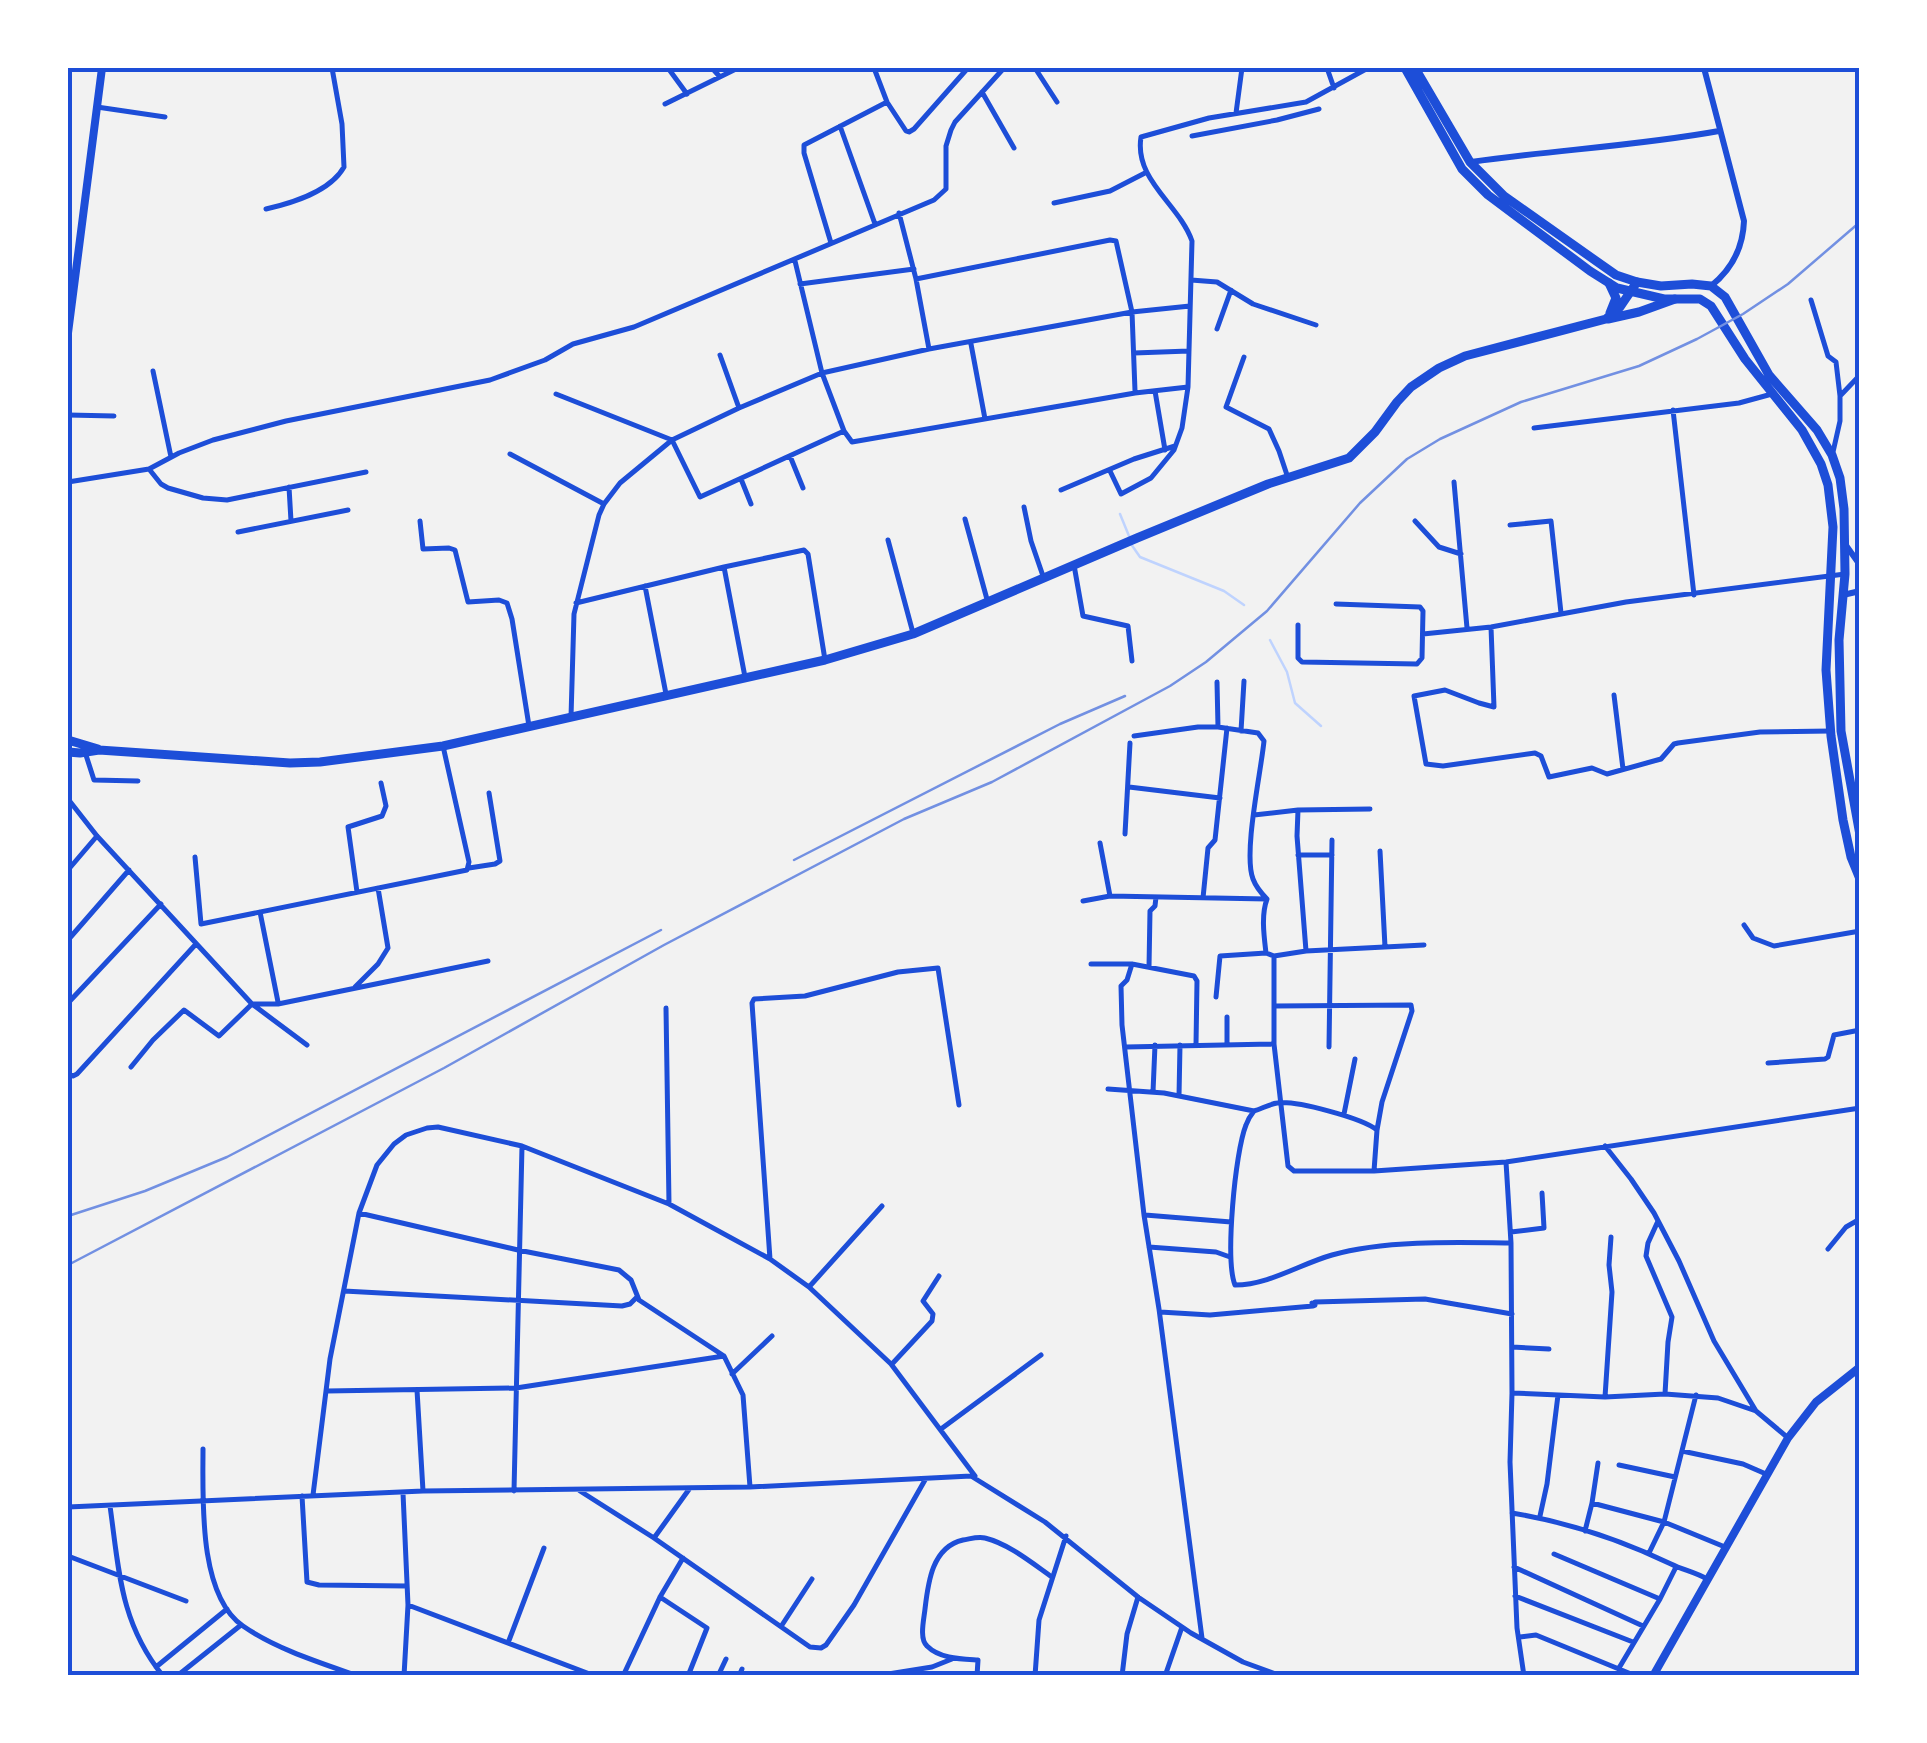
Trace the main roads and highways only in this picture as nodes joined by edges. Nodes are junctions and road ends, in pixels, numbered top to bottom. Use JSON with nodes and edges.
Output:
{"nodes":[{"id":1,"x":102,"y":68,"type":"edge"},
{"id":2,"x":1405,"y":68,"type":"edge"},
{"id":3,"x":1416,"y":68,"type":"edge"},
{"id":4,"x":1608,"y":283,"type":"junction"},
{"id":5,"x":1634,"y":287,"type":"junction"},
{"id":6,"x":1676,"y":299,"type":"junction"},
{"id":7,"x":1606,"y":319,"type":"junction"},
{"id":8,"x":68,"y":333,"type":"edge"},
{"id":9,"x":68,"y":740,"type":"edge"},
{"id":10,"x":100,"y":750,"type":"junction"},
{"id":11,"x":68,"y":752,"type":"edge"},
{"id":12,"x":1860,"y":834,"type":"edge"},
{"id":13,"x":1860,"y":879,"type":"edge"},
{"id":14,"x":1860,"y":1367,"type":"edge"},
{"id":15,"x":1652,"y":1676,"type":"edge"}],
"edges":[{"from":1,"to":8,"type":"main road"},
{"from":2,"to":4,"type":"main road"},
{"from":3,"to":5,"type":"main road"},
{"from":4,"to":5,"type":"main road"},
{"from":4,"to":7,"type":"main road"},
{"from":5,"to":6,"type":"main road"},
{"from":5,"to":7,"type":"main road"},
{"from":5,"to":12,"type":"main road"},
{"from":6,"to":7,"type":"main road"},
{"from":6,"to":13,"type":"main road"},
{"from":7,"to":10,"type":"main road"},
{"from":9,"to":10,"type":"main road"},
{"from":10,"to":11,"type":"main road"},
{"from":14,"to":15,"type":"main road"}]}
